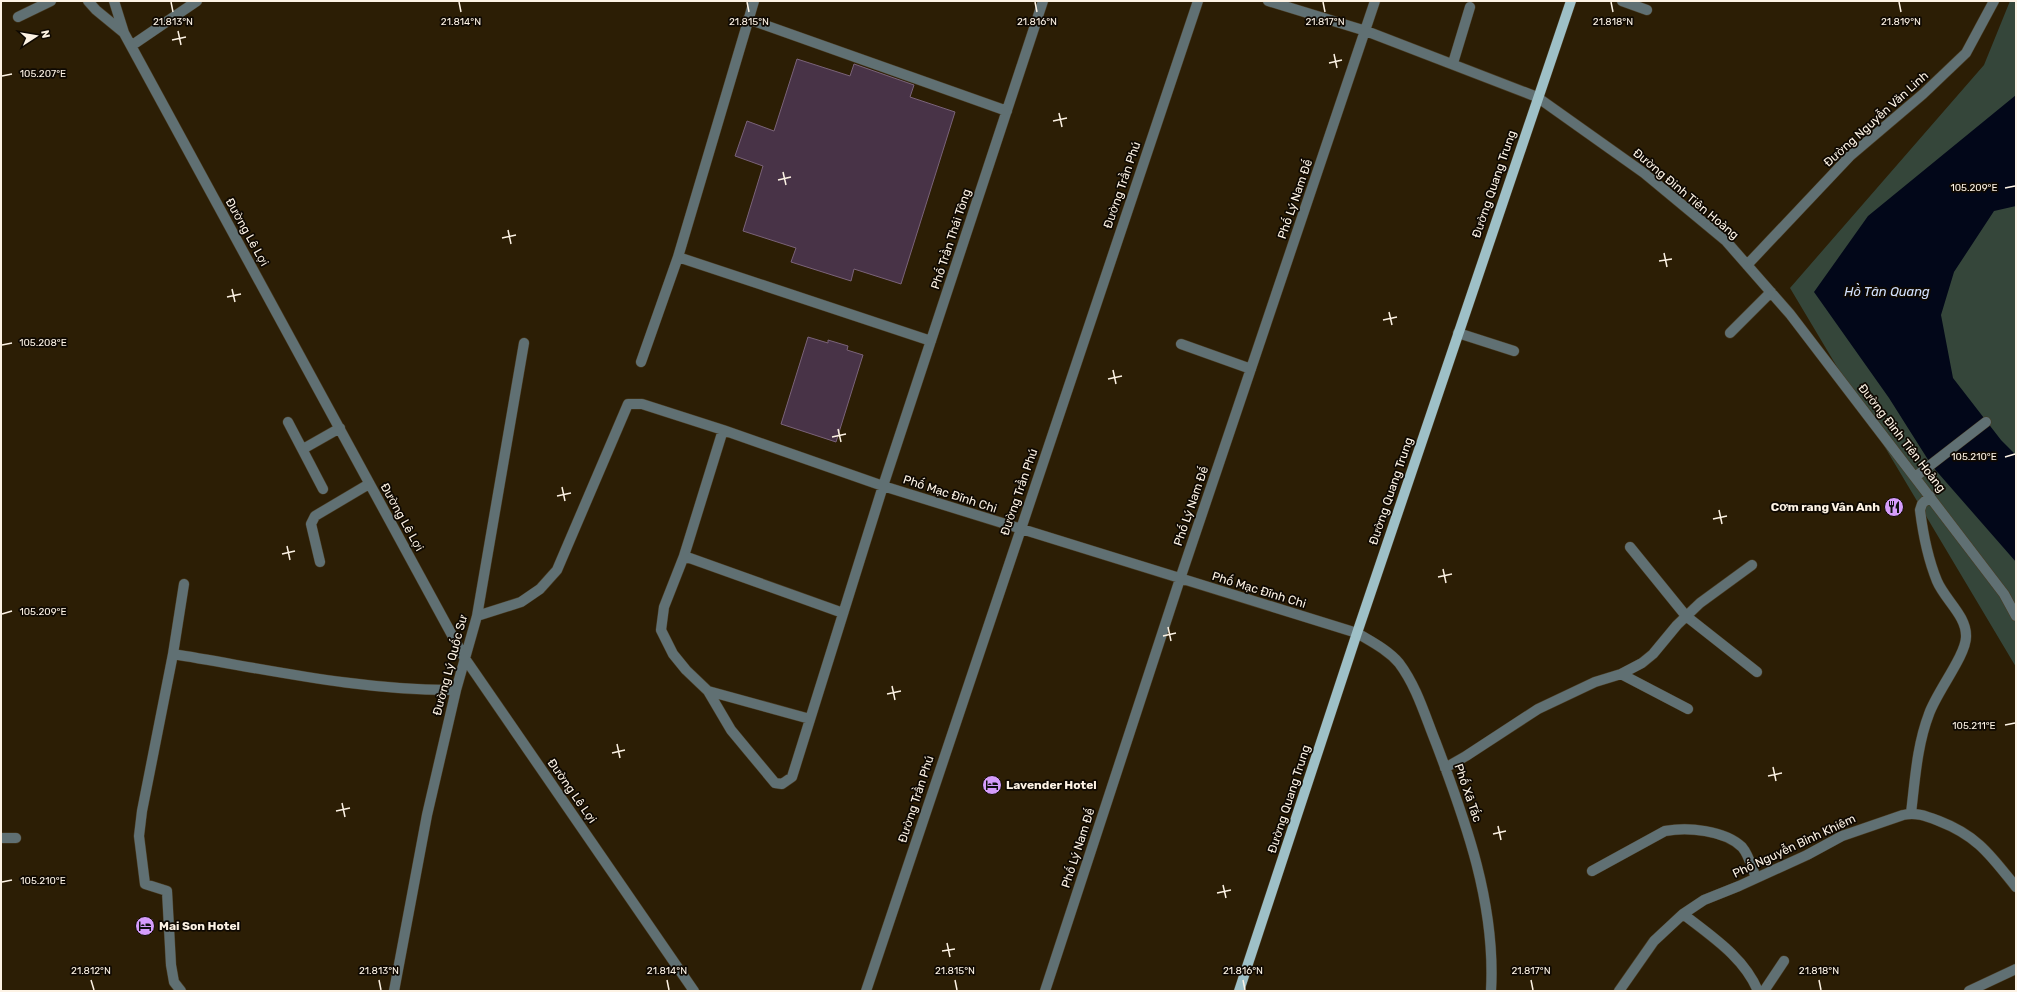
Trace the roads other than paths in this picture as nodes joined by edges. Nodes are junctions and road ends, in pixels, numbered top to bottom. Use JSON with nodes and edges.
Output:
{"nodes":[{"id":1,"x":51,"y":1,"type":"edge"},
{"id":2,"x":88,"y":1,"type":"edge"},
{"id":3,"x":114,"y":1,"type":"edge"},
{"id":4,"x":197,"y":1,"type":"edge"},
{"id":5,"x":754,"y":1,"type":"edge"},
{"id":6,"x":1043,"y":1,"type":"edge"},
{"id":7,"x":1198,"y":1,"type":"edge"},
{"id":8,"x":1268,"y":1,"type":"edge"},
{"id":9,"x":1375,"y":1,"type":"edge"},
{"id":10,"x":1571,"y":1,"type":"edge"},
{"id":11,"x":1622,"y":1,"type":"edge"},
{"id":12,"x":1994,"y":1,"type":"edge"},
{"id":13,"x":1470,"y":7,"type":"dead end"},
{"id":14,"x":1647,"y":10,"type":"dead end"},
{"id":15,"x":18,"y":16,"type":"dead end"},
{"id":16,"x":748,"y":19,"type":"junction"},
{"id":17,"x":1366,"y":31,"type":"junction"},
{"id":18,"x":124,"y":32,"type":"junction"},
{"id":19,"x":131,"y":46,"type":"junction"},
{"id":20,"x":1453,"y":63,"type":"junction"},
{"id":21,"x":1537,"y":97,"type":"junction"},
{"id":22,"x":1007,"y":111,"type":"junction"},
{"id":23,"x":678,"y":257,"type":"junction"},
{"id":24,"x":1747,"y":265,"type":"junction"},
{"id":25,"x":1770,"y":292,"type":"junction"},
{"id":26,"x":1458,"y":332,"type":"junction"},
{"id":27,"x":1730,"y":333,"type":"dead end"},
{"id":28,"x":931,"y":341,"type":"junction"},
{"id":29,"x":524,"y":344,"type":"dead end"},
{"id":30,"x":1182,"y":344,"type":"dead end"},
{"id":31,"x":1514,"y":351,"type":"dead end"},
{"id":32,"x":641,"y":362,"type":"dead end"},
{"id":33,"x":1251,"y":369,"type":"junction"},
{"id":34,"x":288,"y":422,"type":"dead end"},
{"id":35,"x":1986,"y":422,"type":"dead end"},
{"id":36,"x":340,"y":428,"type":"junction"},
{"id":37,"x":723,"y":430,"type":"junction"},
{"id":38,"x":303,"y":449,"type":"junction"},
{"id":39,"x":1915,"y":477,"type":"junction"},
{"id":40,"x":369,"y":484,"type":"junction"},
{"id":41,"x":882,"y":486,"type":"junction"},
{"id":42,"x":323,"y":489,"type":"dead end"},
{"id":43,"x":1930,"y":496,"type":"junction"},
{"id":44,"x":1019,"y":530,"type":"junction"},
{"id":45,"x":1630,"y":547,"type":"dead end"},
{"id":46,"x":684,"y":556,"type":"junction"},
{"id":47,"x":320,"y":562,"type":"dead end"},
{"id":48,"x":1752,"y":565,"type":"dead end"},
{"id":49,"x":1180,"y":579,"type":"junction"},
{"id":50,"x":184,"y":584,"type":"dead end"},
{"id":51,"x":843,"y":613,"type":"junction"},
{"id":52,"x":477,"y":616,"type":"junction"},
{"id":53,"x":1686,"y":616,"type":"junction"},
{"id":54,"x":2016,"y":616,"type":"edge"},
{"id":55,"x":1357,"y":633,"type":"junction"},
{"id":56,"x":173,"y":654,"type":"junction"},
{"id":57,"x":464,"y":657,"type":"junction"},
{"id":58,"x":1757,"y":672,"type":"dead end"},
{"id":59,"x":1621,"y":674,"type":"junction"},
{"id":60,"x":456,"y":690,"type":"junction"},
{"id":61,"x":708,"y":691,"type":"junction"},
{"id":62,"x":1688,"y":709,"type":"dead end"},
{"id":63,"x":810,"y":719,"type":"junction"},
{"id":64,"x":1445,"y":768,"type":"junction"},
{"id":65,"x":1911,"y":813,"type":"junction"},
{"id":66,"x":1,"y":838,"type":"edge"},
{"id":67,"x":16,"y":838,"type":"dead end"},
{"id":68,"x":1592,"y":871,"type":"dead end"},
{"id":69,"x":1756,"y":878,"type":"junction"},
{"id":70,"x":2016,"y":887,"type":"edge"},
{"id":71,"x":1683,"y":914,"type":"junction"},
{"id":72,"x":1784,"y":961,"type":"dead end"},
{"id":73,"x":2016,"y":969,"type":"edge"},
{"id":74,"x":180,"y":991,"type":"edge"},
{"id":75,"x":394,"y":991,"type":"edge"},
{"id":76,"x":694,"y":991,"type":"edge"},
{"id":77,"x":866,"y":991,"type":"edge"},
{"id":78,"x":1045,"y":991,"type":"edge"},
{"id":79,"x":1239,"y":991,"type":"edge"},
{"id":80,"x":1491,"y":991,"type":"edge"},
{"id":81,"x":1619,"y":991,"type":"edge"},
{"id":82,"x":1758,"y":991,"type":"edge"},
{"id":83,"x":1764,"y":991,"type":"edge"},
{"id":84,"x":1969,"y":991,"type":"edge"}],
"edges":[{"from":1,"to":15,"type":"street"},
{"from":2,"to":18,"type":"street","name":"Đường Lê Lợi"},
{"from":3,"to":18,"type":"street","name":"Đường Lê Lợi"},
{"from":4,"to":19,"type":"street"},
{"from":5,"to":16,"type":"street"},
{"from":6,"to":22,"type":"street","name":"Phố Trần Thái Tông"},
{"from":7,"to":44,"type":"street","name":"Đường Trần Phú"},
{"from":8,"to":17,"type":"street","name":"Đường Đinh Tiên Hoàng"},
{"from":9,"to":17,"type":"street","name":"Phố Lý Nam Đế"},
{"from":10,"to":21,"type":"main road","name":"Đường Quang Trung"},
{"from":11,"to":14,"type":"street"},
{"from":12,"to":24,"type":"street","name":"Đường Nguyễn Văn Linh"},
{"from":13,"to":20,"type":"street"},
{"from":16,"to":22,"type":"street"},
{"from":16,"to":23,"type":"street"},
{"from":17,"to":20,"type":"street","name":"Đường Đinh Tiên Hoàng"},
{"from":17,"to":33,"type":"street","name":"Phố Lý Nam Đế"},
{"from":18,"to":19,"type":"street","name":"Đường Lê Lợi"},
{"from":19,"to":36,"type":"street","name":"Đường Lê Lợi"},
{"from":20,"to":21,"type":"street","name":"Đường Đinh Tiên Hoàng"},
{"from":21,"to":24,"type":"street","name":"Đường Đinh Tiên Hoàng"},
{"from":21,"to":26,"type":"main road","name":"Đường Quang Trung"},
{"from":22,"to":28,"type":"street","name":"Phố Trần Thái Tông"},
{"from":23,"to":28,"type":"street"},
{"from":23,"to":32,"type":"street"},
{"from":24,"to":25,"type":"street","name":"Đường Đinh Tiên Hoàng"},
{"from":25,"to":27,"type":"street"},
{"from":25,"to":39,"type":"street","name":"Đường Đinh Tiên Hoàng"},
{"from":26,"to":31,"type":"street"},
{"from":26,"to":55,"type":"main road","name":"Đường Quang Trung"},
{"from":28,"to":41,"type":"street","name":"Phố Trần Thái Tông"},
{"from":29,"to":52,"type":"street","name":"Đường Lý Quốc Sư"},
{"from":30,"to":33,"type":"street"},
{"from":33,"to":49,"type":"street","name":"Phố Lý Nam Đế"},
{"from":34,"to":38,"type":"street"},
{"from":35,"to":39,"type":"street"},
{"from":36,"to":38,"type":"street"},
{"from":36,"to":40,"type":"street","name":"Đường Lê Lợi"},
{"from":37,"to":41,"type":"street","name":"Phố Mạc Đĩnh Chi"},
{"from":37,"to":46,"type":"street"},
{"from":37,"to":52,"type":"street","name":"Phố Mạc Đĩnh Chi"},
{"from":38,"to":42,"type":"street"},
{"from":39,"to":43,"type":"street","name":"Đường Đinh Tiên Hoàng"},
{"from":40,"to":47,"type":"street"},
{"from":40,"to":57,"type":"street","name":"Đường Lê Lợi"},
{"from":41,"to":44,"type":"street","name":"Phố Mạc Đĩnh Chi"},
{"from":41,"to":51,"type":"street","name":"Phố Trần Thái Tông"},
{"from":43,"to":54,"type":"street","name":"Đường Đinh Tiên Hoàng"},
{"from":43,"to":65,"type":"street"},
{"from":44,"to":49,"type":"street","name":"Phố Mạc Đĩnh Chi"},
{"from":44,"to":77,"type":"street","name":"Đường Trần Phú"},
{"from":45,"to":53,"type":"street"},
{"from":46,"to":51,"type":"street"},
{"from":46,"to":61,"type":"street"},
{"from":48,"to":53,"type":"street"},
{"from":49,"to":55,"type":"street","name":"Phố Mạc Đĩnh Chi"},
{"from":49,"to":78,"type":"street","name":"Phố Lý Nam Đế"},
{"from":50,"to":56,"type":"street"},
{"from":51,"to":63,"type":"street","name":"Phố Trần Thái Tông"},
{"from":52,"to":57,"type":"street","name":"Đường Lý Quốc Sư"},
{"from":53,"to":58,"type":"street"},
{"from":53,"to":59,"type":"street"},
{"from":55,"to":64,"type":"street","name":"Phố Xã Tắc"},
{"from":55,"to":79,"type":"main road","name":"Đường Quang Trung"},
{"from":56,"to":60,"type":"street"},
{"from":56,"to":74,"type":"street"},
{"from":57,"to":60,"type":"street","name":"Đường Lý Quốc Sư"},
{"from":57,"to":76,"type":"street","name":"Đường Lê Lợi"},
{"from":59,"to":62,"type":"street"},
{"from":59,"to":64,"type":"street"},
{"from":60,"to":75,"type":"street","name":"Đường Lý Quốc Sư"},
{"from":61,"to":63,"type":"street"},
{"from":61,"to":63,"type":"street","name":"Phố Trần Thái Tông"},
{"from":64,"to":80,"type":"street","name":"Phố Xã Tắc"},
{"from":65,"to":69,"type":"street","name":"Phố Nguyễn Bỉnh Khiêm"},
{"from":65,"to":70,"type":"street"},
{"from":66,"to":67,"type":"street"},
{"from":68,"to":69,"type":"street"},
{"from":69,"to":71,"type":"street","name":"Phố Nguyễn Bỉnh Khiêm"},
{"from":71,"to":81,"type":"street","name":"Phố Nguyễn Bỉnh Khiêm"},
{"from":71,"to":82,"type":"street"},
{"from":72,"to":83,"type":"street"},
{"from":73,"to":84,"type":"street"}]}
